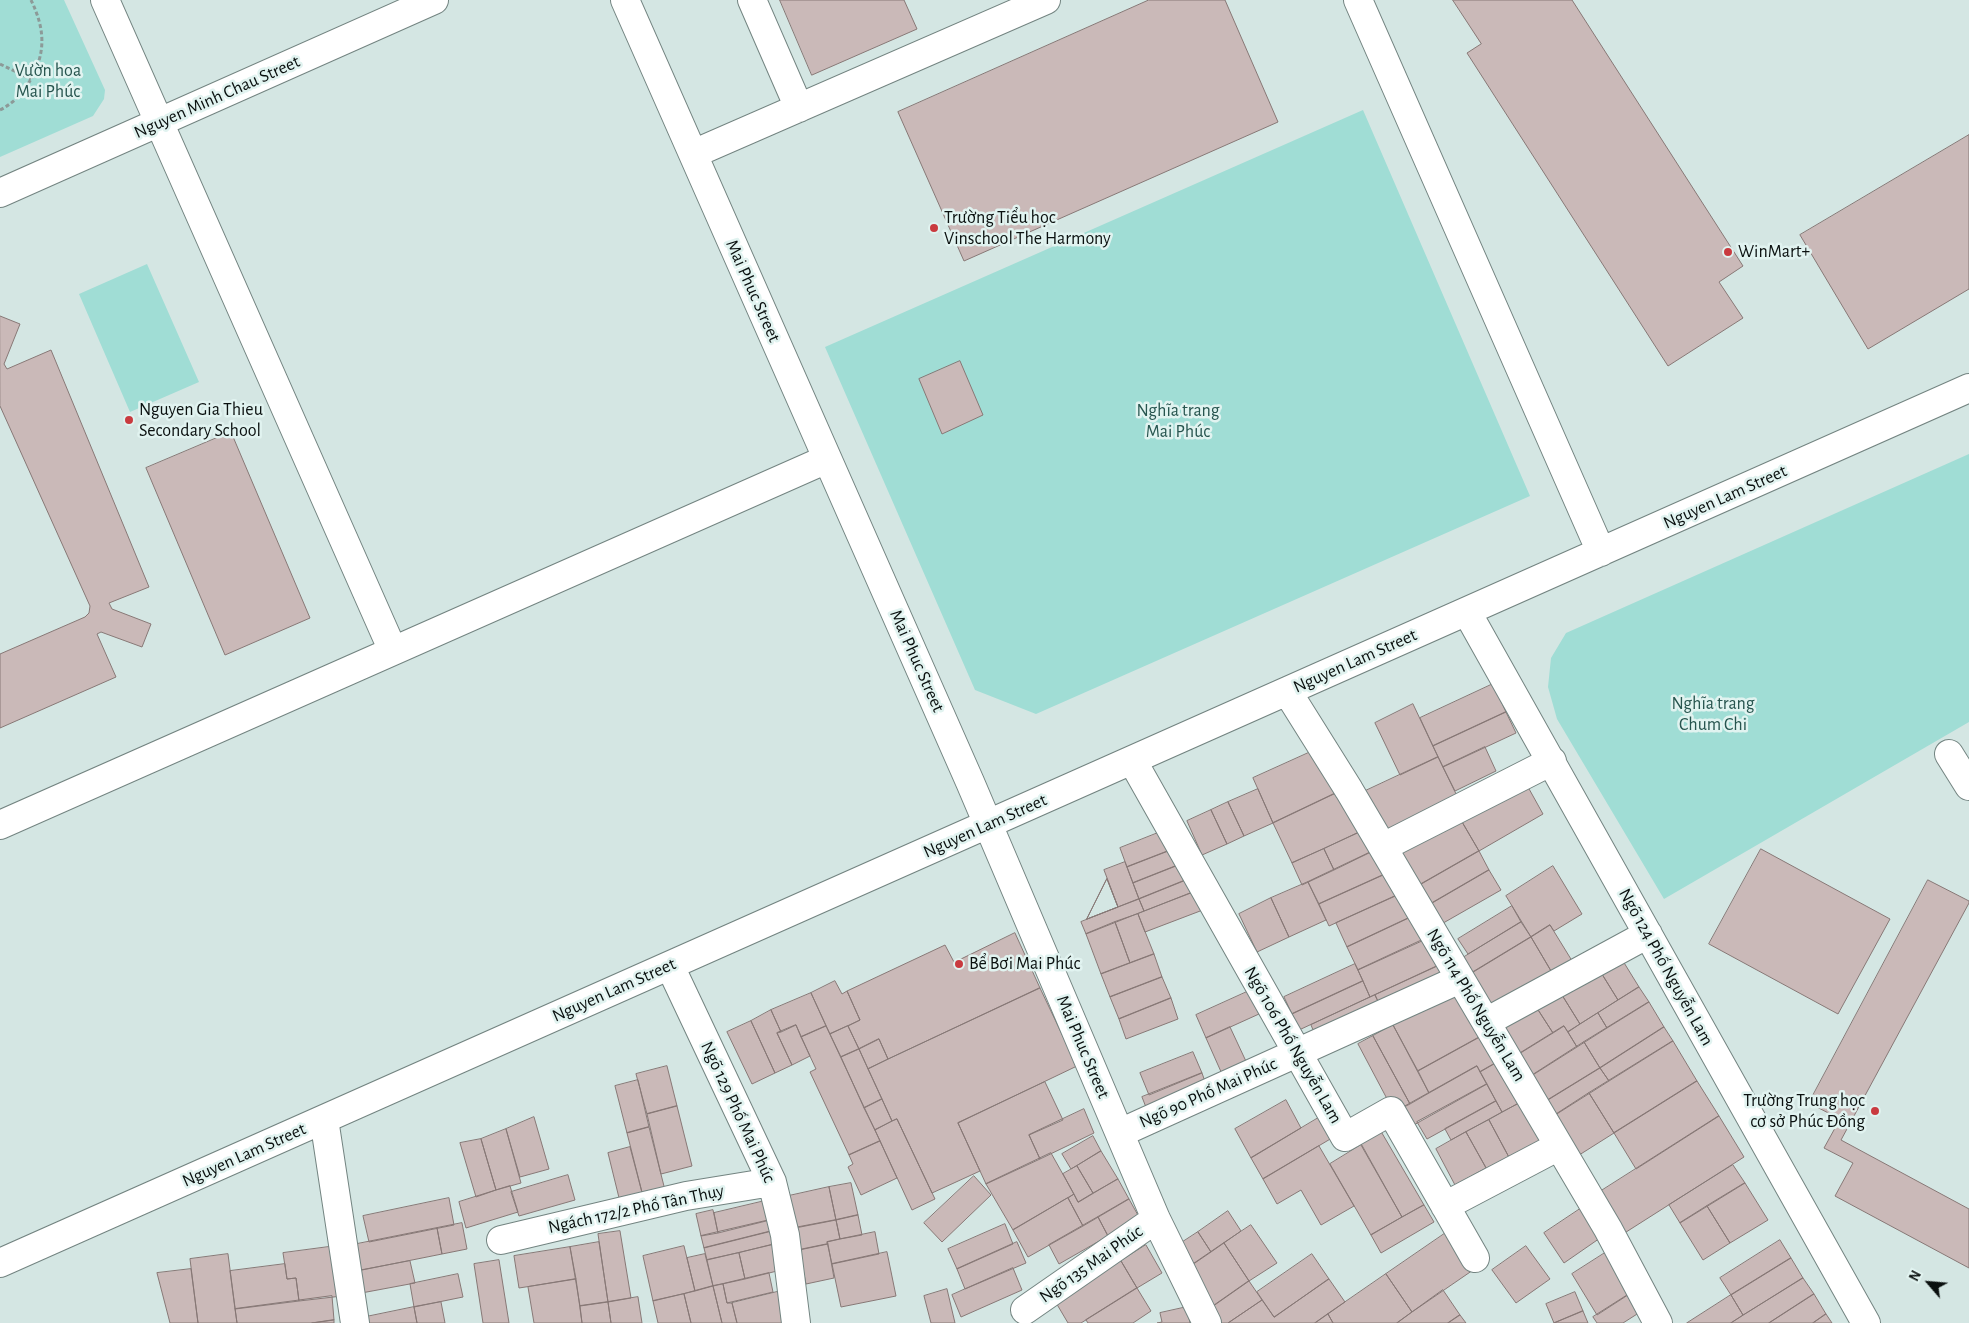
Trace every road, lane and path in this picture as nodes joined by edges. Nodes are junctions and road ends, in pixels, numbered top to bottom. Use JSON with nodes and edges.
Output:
{"nodes":[{"id":1,"x":31,"y":0,"type":"edge"},
{"id":2,"x":105,"y":0,"type":"edge"},
{"id":3,"x":434,"y":0,"type":"edge"},
{"id":4,"x":625,"y":0,"type":"edge"},
{"id":5,"x":752,"y":0,"type":"edge"},
{"id":6,"x":1046,"y":0,"type":"edge"},
{"id":7,"x":1358,"y":0,"type":"edge"},
{"id":8,"x":0,"y":64,"type":"edge"},
{"id":9,"x":31,"y":79,"type":"junction"},
{"id":10,"x":799,"y":108,"type":"junction"},
{"id":11,"x":0,"y":110,"type":"edge"},
{"id":12,"x":159,"y":122,"type":"junction"},
{"id":13,"x":693,"y":154,"type":"junction"},
{"id":14,"x":0,"y":193,"type":"edge"},
{"id":15,"x":1969,"y":388,"type":"edge"},
{"id":16,"x":827,"y":459,"type":"junction"},
{"id":17,"x":1601,"y":552,"type":"junction"},
{"id":18,"x":1467,"y":612,"type":"junction"},
{"id":19,"x":393,"y":651,"type":"junction"},
{"id":20,"x":1288,"y":691,"type":"junction"},
{"id":21,"x":1949,"y":754,"type":"dead end"},
{"id":22,"x":1132,"y":760,"type":"junction"},
{"id":23,"x":1552,"y":761,"type":"junction"},
{"id":24,"x":1969,"y":786,"type":"edge"},
{"id":25,"x":988,"y":824,"type":"junction"},
{"id":26,"x":0,"y":825,"type":"edge"},
{"id":27,"x":1383,"y":848,"type":"junction"},
{"id":28,"x":1648,"y":934,"type":"junction"},
{"id":29,"x":670,"y":966,"type":"junction"},
{"id":30,"x":1460,"y":979,"type":"junction"},
{"id":31,"x":1486,"y":1022,"type":"junction"},
{"id":32,"x":1297,"y":1053,"type":"junction"},
{"id":33,"x":324,"y":1119,"type":"junction"},
{"id":34,"x":1120,"y":1133,"type":"junction"},
{"id":35,"x":1559,"y":1146,"type":"junction"},
{"id":36,"x":772,"y":1182,"type":"junction"},
{"id":37,"x":1444,"y":1206,"type":"junction"},
{"id":38,"x":1156,"y":1219,"type":"junction"},
{"id":39,"x":501,"y":1240,"type":"dead end"},
{"id":40,"x":1475,"y":1258,"type":"dead end"},
{"id":41,"x":0,"y":1263,"type":"edge"},
{"id":42,"x":1025,"y":1310,"type":"dead end"},
{"id":43,"x":355,"y":1323,"type":"edge"},
{"id":44,"x":796,"y":1323,"type":"edge"},
{"id":45,"x":1207,"y":1323,"type":"edge"},
{"id":46,"x":1658,"y":1323,"type":"edge"},
{"id":47,"x":1866,"y":1323,"type":"edge"}],
"edges":[{"from":1,"to":9,"type":"path"},
{"from":2,"to":12,"type":"street"},
{"from":3,"to":12,"type":"street","name":"Nguyen Minh Chau Street"},
{"from":4,"to":13,"type":"street","name":"Mai Phuc Street"},
{"from":5,"to":10,"type":"street"},
{"from":6,"to":10,"type":"street"},
{"from":7,"to":17,"type":"street"},
{"from":8,"to":9,"type":"path"},
{"from":9,"to":11,"type":"path"},
{"from":10,"to":13,"type":"street"},
{"from":12,"to":14,"type":"street","name":"Nguyen Minh Chau Street"},
{"from":12,"to":19,"type":"street"},
{"from":13,"to":16,"type":"street","name":"Mai Phuc Street"},
{"from":15,"to":17,"type":"street","name":"Nguyen Lam Street"},
{"from":16,"to":19,"type":"street"},
{"from":16,"to":25,"type":"street","name":"Mai Phuc Street"},
{"from":17,"to":18,"type":"street","name":"Nguyen Lam Street"},
{"from":18,"to":20,"type":"street","name":"Nguyen Lam Street"},
{"from":18,"to":23,"type":"street","name":"Ngõ 124 Phố Nguyễn Lam"},
{"from":19,"to":26,"type":"street"},
{"from":20,"to":22,"type":"street","name":"Nguyen Lam Street"},
{"from":20,"to":27,"type":"street","name":"Ngõ 114 Phố Nguyễn Lam"},
{"from":21,"to":24,"type":"street"},
{"from":22,"to":25,"type":"street","name":"Nguyen Lam Street"},
{"from":22,"to":32,"type":"street","name":"Ngõ 106 Phố Nguyễn Lam"},
{"from":23,"to":27,"type":"street"},
{"from":23,"to":28,"type":"street","name":"Ngõ 124 Phố Nguyễn Lam"},
{"from":25,"to":29,"type":"street","name":"Nguyen Lam Street"},
{"from":25,"to":34,"type":"street","name":"Mai Phuc Street"},
{"from":27,"to":30,"type":"street","name":"Ngõ 114 Phố Nguyễn Lam"},
{"from":28,"to":31,"type":"street"},
{"from":28,"to":47,"type":"street","name":"Ngõ 124 Phố Nguyễn Lam"},
{"from":29,"to":33,"type":"street","name":"Nguyen Lam Street"},
{"from":29,"to":36,"type":"street","name":"Ngõ 129 Phố Mai Phúc"},
{"from":30,"to":31,"type":"street","name":"Ngõ 114 Phố Nguyễn Lam"},
{"from":30,"to":32,"type":"street","name":"Ngõ 90 Phố Mai Phúc"},
{"from":31,"to":35,"type":"street","name":"Ngõ 114 Phố Nguyễn Lam"},
{"from":32,"to":34,"type":"street","name":"Ngõ 90 Phố Mai Phúc"},
{"from":32,"to":37,"type":"street","name":"Ngõ 106 Phố Nguyễn Lam"},
{"from":33,"to":41,"type":"street","name":"Nguyen Lam Street"},
{"from":33,"to":43,"type":"street"},
{"from":34,"to":38,"type":"street","name":"Mai Phuc Street"},
{"from":35,"to":37,"type":"street"},
{"from":35,"to":46,"type":"street","name":"Ngõ 114 Phố Nguyễn Lam"},
{"from":36,"to":39,"type":"street","name":"Ngách 172/2 Phố Tân Thụy"},
{"from":36,"to":44,"type":"street","name":"Ngõ 129 Phố Mai Phúc"},
{"from":37,"to":40,"type":"street","name":"Ngõ 106 Phố Nguyễn Lam"},
{"from":38,"to":42,"type":"street","name":"Ngõ 135 Mai Phúc"},
{"from":38,"to":45,"type":"street","name":"Mai Phuc Street"}]}
